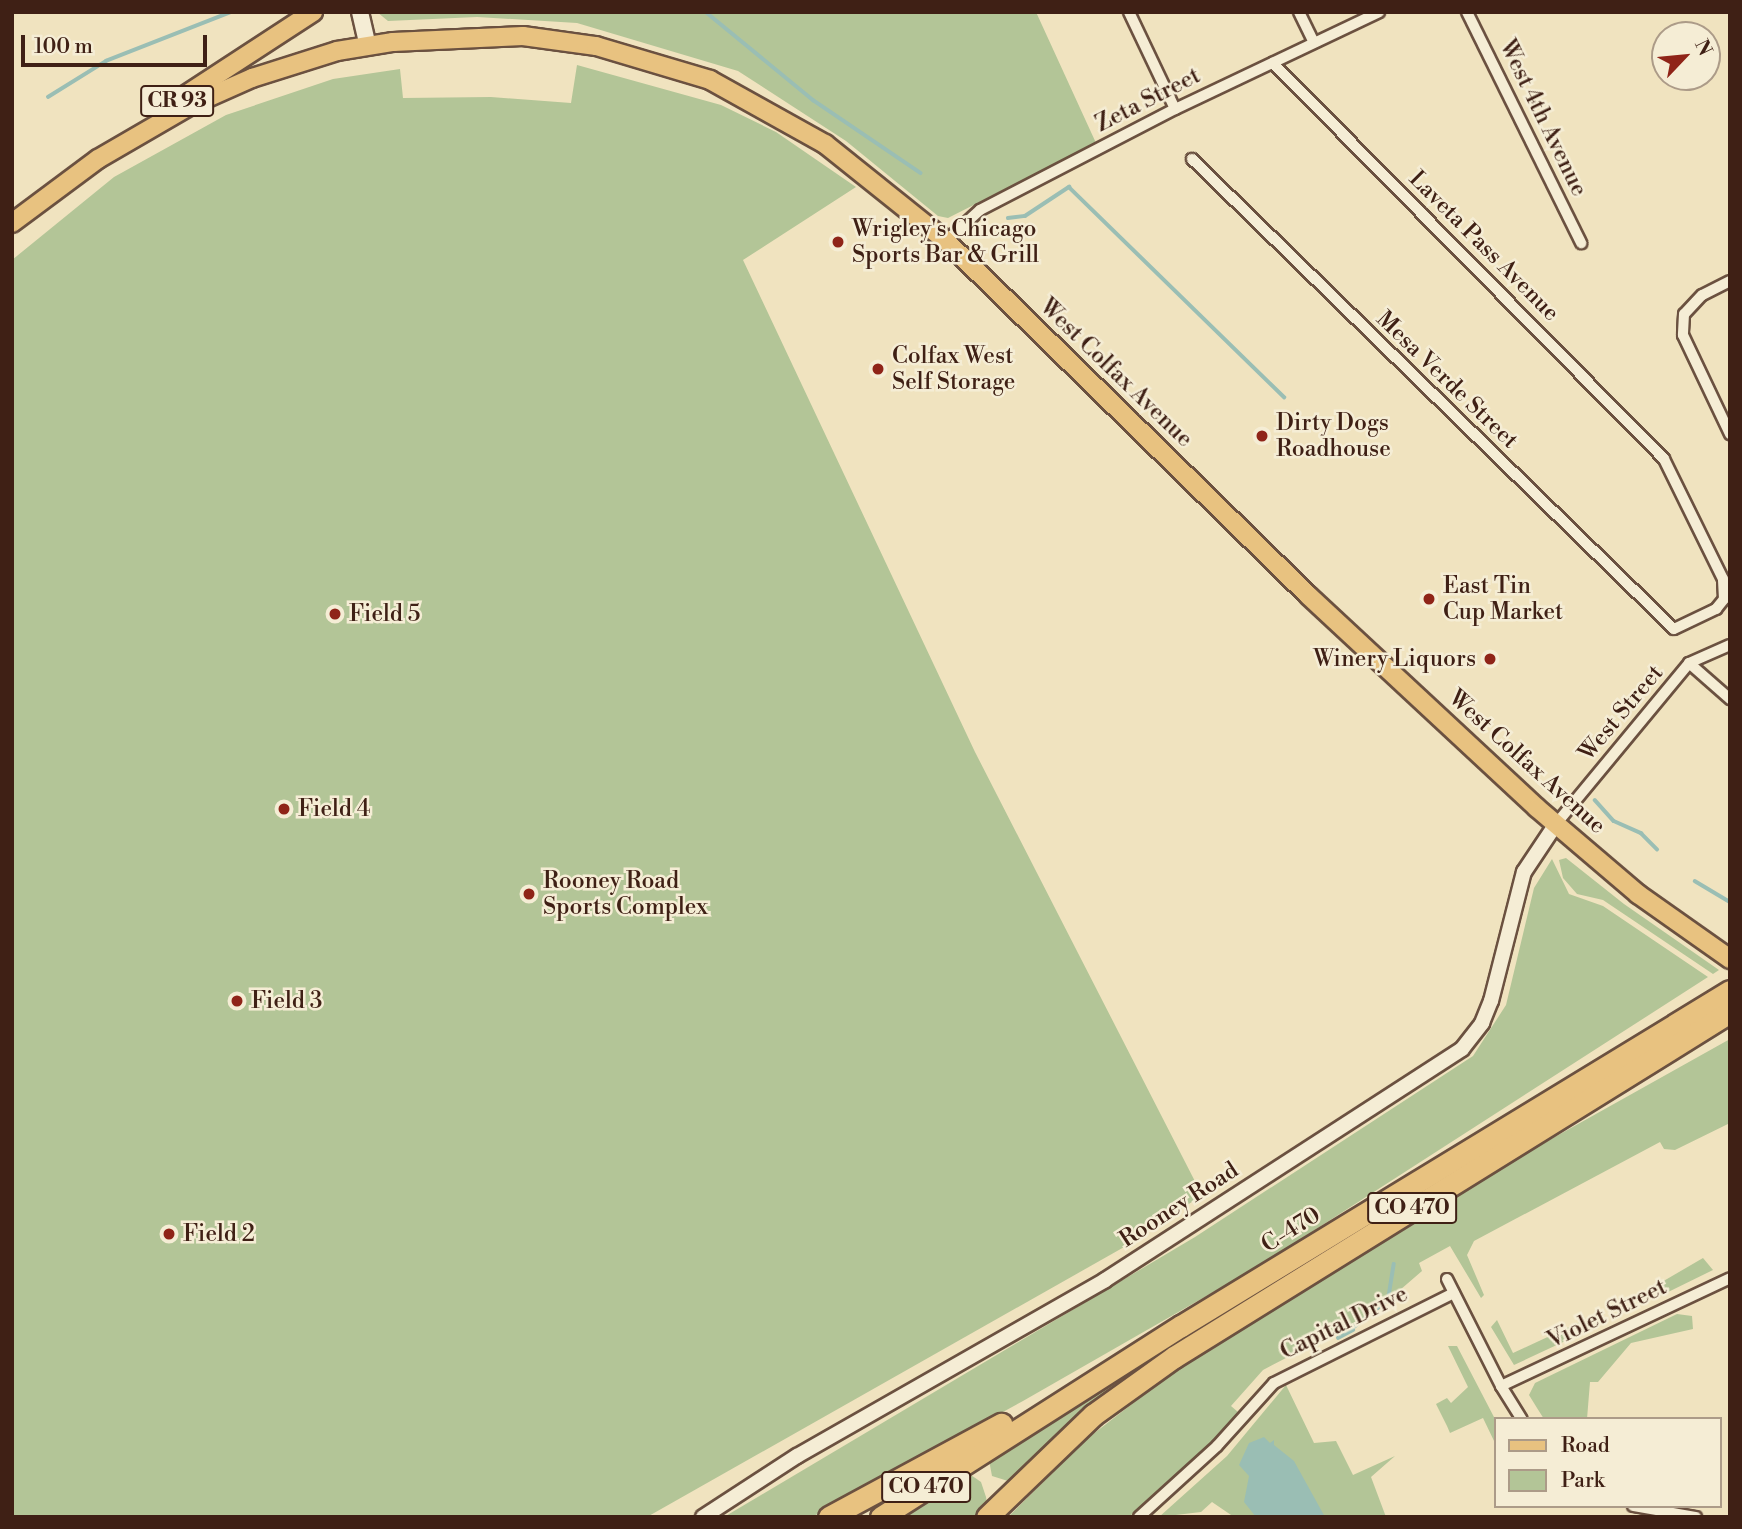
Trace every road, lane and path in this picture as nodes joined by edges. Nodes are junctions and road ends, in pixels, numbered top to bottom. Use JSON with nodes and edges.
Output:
{"nodes":[{"id":1,"x":313,"y":12,"type":"edge"},
{"id":2,"x":360,"y":12,"type":"edge"},
{"id":3,"x":1129,"y":12,"type":"edge"},
{"id":4,"x":1299,"y":12,"type":"edge"},
{"id":5,"x":1379,"y":12,"type":"edge"},
{"id":6,"x":1467,"y":12,"type":"edge"},
{"id":7,"x":1314,"y":43,"type":"junction"},
{"id":8,"x":368,"y":46,"type":"junction"},
{"id":9,"x":1273,"y":63,"type":"junction"},
{"id":10,"x":1175,"y":109,"type":"junction"},
{"id":11,"x":1192,"y":159,"type":"dead end"},
{"id":12,"x":45,"y":197,"type":"junction"},
{"id":13,"x":12,"y":223,"type":"edge"},
{"id":14,"x":946,"y":241,"type":"junction"},
{"id":15,"x":1581,"y":243,"type":"dead end"},
{"id":16,"x":1730,"y":281,"type":"edge"},
{"id":17,"x":1729,"y":431,"type":"edge"},
{"id":18,"x":1674,"y":629,"type":"joint"},
{"id":19,"x":1730,"y":645,"type":"edge"},
{"id":20,"x":1689,"y":663,"type":"junction"},
{"id":21,"x":1730,"y":699,"type":"edge"},
{"id":22,"x":1556,"y":824,"type":"junction"},
{"id":23,"x":1730,"y":958,"type":"edge"},
{"id":24,"x":1730,"y":976,"type":"edge"},
{"id":25,"x":1730,"y":990,"type":"edge"},
{"id":26,"x":1730,"y":1012,"type":"edge"},
{"id":27,"x":1730,"y":1026,"type":"edge"},
{"id":28,"x":1626,"y":1049,"type":"junction"},
{"id":29,"x":1677,"y":1049,"type":"junction"},
{"id":30,"x":1730,"y":1278,"type":"edge"},
{"id":31,"x":1447,"y":1279,"type":"dead end"},
{"id":32,"x":1454,"y":1293,"type":"junction"},
{"id":33,"x":1181,"y":1326,"type":"junction"},
{"id":34,"x":1501,"y":1386,"type":"junction"},
{"id":35,"x":1521,"y":1417,"type":"edge"},
{"id":36,"x":1646,"y":1514,"type":"edge"},
{"id":37,"x":703,"y":1517,"type":"edge"},
{"id":38,"x":829,"y":1517,"type":"edge"},
{"id":39,"x":881,"y":1517,"type":"edge"},
{"id":40,"x":987,"y":1517,"type":"edge"},
{"id":41,"x":1139,"y":1517,"type":"edge"},
{"id":42,"x":1696,"y":1517,"type":"edge"}],
"edges":[{"from":1,"to":12,"type":"main road","number":"CR 93"},
{"from":2,"to":8,"type":"main road"},
{"from":3,"to":10,"type":"street"},
{"from":4,"to":7,"type":"street"},
{"from":5,"to":7,"type":"street","name":"Zeta Street"},
{"from":6,"to":15,"type":"street","name":"West 4th Avenue"},
{"from":7,"to":9,"type":"street","name":"Zeta Street"},
{"from":8,"to":12,"type":"main road","name":"West Colfax Avenue"},
{"from":8,"to":14,"type":"main road","name":"West Colfax Avenue"},
{"from":9,"to":10,"type":"street","name":"Zeta Street"},
{"from":9,"to":18,"type":"street","name":"Laveta Pass Avenue"},
{"from":10,"to":14,"type":"street","name":"Zeta Street"},
{"from":11,"to":18,"type":"street","name":"Mesa Verde Street"},
{"from":12,"to":13,"type":"main road"},
{"from":14,"to":22,"type":"main road","name":"West Colfax Avenue"},
{"from":16,"to":17,"type":"street"},
{"from":19,"to":20,"type":"street","name":"West Street"},
{"from":20,"to":21,"type":"street"},
{"from":20,"to":22,"type":"street","name":"West Street"},
{"from":22,"to":23,"type":"main road","name":"West Colfax Avenue"},
{"from":22,"to":37,"type":"street","name":"Rooney Road"},
{"from":24,"to":28,"type":"highway"},
{"from":25,"to":28,"type":"highway","name":"C-470","number":"CO 470"},
{"from":26,"to":29,"type":"highway"},
{"from":27,"to":29,"type":"highway"},
{"from":28,"to":33,"type":"highway","name":"C-470","number":"CO 470"},
{"from":29,"to":40,"type":"highway","name":"C-470","number":"CO 470"},
{"from":30,"to":34,"type":"street","name":"Violet Street"},
{"from":31,"to":32,"type":"street"},
{"from":32,"to":34,"type":"street"},
{"from":32,"to":41,"type":"street","name":"Capital Drive"},
{"from":33,"to":38,"type":"highway"},
{"from":33,"to":39,"type":"highway","name":"C-470","number":"CO 470"},
{"from":34,"to":35,"type":"street"},
{"from":36,"to":42,"type":"street"}]}
